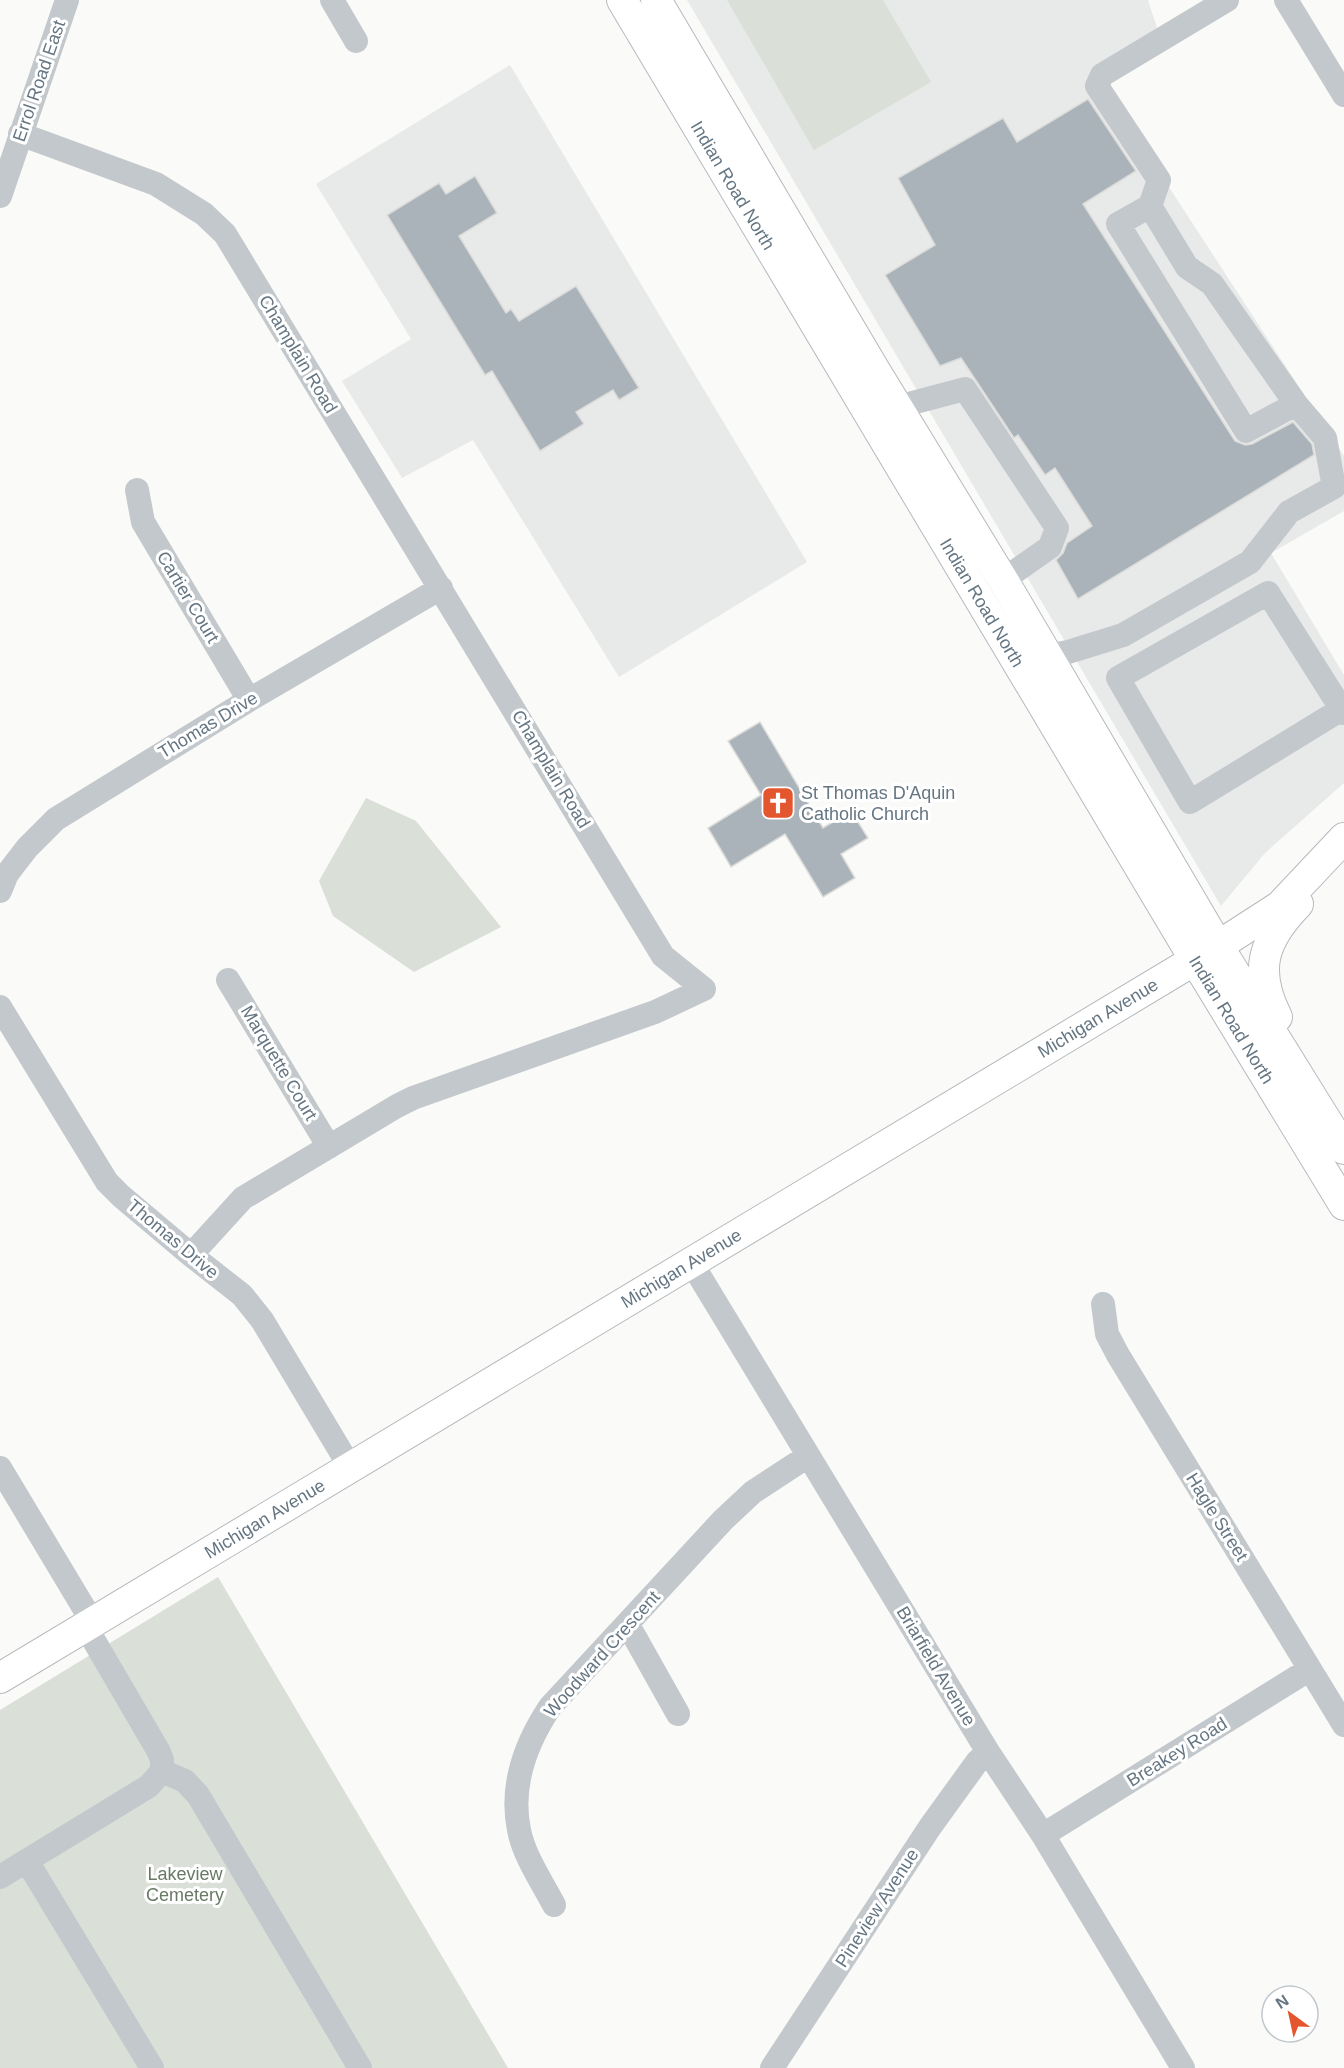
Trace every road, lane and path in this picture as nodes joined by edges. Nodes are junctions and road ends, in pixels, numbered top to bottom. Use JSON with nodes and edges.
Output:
{"nodes":[{"id":1,"x":67,"y":0,"type":"edge"},
{"id":2,"x":332,"y":0,"type":"edge"},
{"id":3,"x":622,"y":0,"type":"edge"},
{"id":4,"x":656,"y":0,"type":"edge"},
{"id":5,"x":1227,"y":0,"type":"edge"},
{"id":6,"x":1286,"y":0,"type":"edge"},
{"id":7,"x":356,"y":41,"type":"dead end"},
{"id":8,"x":1344,"y":95,"type":"edge"},
{"id":9,"x":20,"y":134,"type":"junction"},
{"id":10,"x":0,"y":196,"type":"edge"},
{"id":11,"x":1150,"y":206,"type":"junction"},
{"id":12,"x":1296,"y":404,"type":"junction"},
{"id":13,"x":897,"y":407,"type":"junction"},
{"id":14,"x":137,"y":490,"type":"dead end"},
{"id":15,"x":1250,"y":562,"type":"junction"},
{"id":16,"x":1003,"y":580,"type":"junction"},
{"id":17,"x":441,"y":588,"type":"junction"},
{"id":18,"x":1268,"y":593,"type":"junction"},
{"id":19,"x":1097,"y":644,"type":"junction"},
{"id":20,"x":1047,"y":656,"type":"junction"},
{"id":21,"x":1118,"y":678,"type":"junction"},
{"id":22,"x":249,"y":700,"type":"junction"},
{"id":23,"x":1343,"y":711,"type":"edge"},
{"id":24,"x":1344,"y":838,"type":"edge"},
{"id":25,"x":1344,"y":849,"type":"edge"},
{"id":26,"x":0,"y":891,"type":"edge"},
{"id":27,"x":1206,"y":953,"type":"junction"},
{"id":28,"x":228,"y":980,"type":"dead end"},
{"id":29,"x":0,"y":1007,"type":"edge"},
{"id":30,"x":1304,"y":1083,"type":"junction"},
{"id":31,"x":329,"y":1147,"type":"junction"},
{"id":32,"x":1344,"y":1149,"type":"edge"},
{"id":33,"x":1344,"y":1205,"type":"edge"},
{"id":34,"x":191,"y":1255,"type":"junction"},
{"id":35,"x":691,"y":1262,"type":"junction"},
{"id":36,"x":1103,"y":1304,"type":"dead end"},
{"id":37,"x":808,"y":1456,"type":"junction"},
{"id":38,"x":350,"y":1467,"type":"junction"},
{"id":39,"x":0,"y":1468,"type":"edge"},
{"id":40,"x":90,"y":1625,"type":"junction"},
{"id":41,"x":628,"y":1626,"type":"junction"},
{"id":42,"x":1310,"y":1669,"type":"junction"},
{"id":43,"x":0,"y":1677,"type":"edge"},
{"id":44,"x":678,"y":1714,"type":"dead end"},
{"id":45,"x":1344,"y":1725,"type":"edge"},
{"id":46,"x":988,"y":1752,"type":"junction"},
{"id":47,"x":162,"y":1771,"type":"junction"},
{"id":48,"x":1043,"y":1835,"type":"junction"},
{"id":49,"x":27,"y":1861,"type":"junction"},
{"id":50,"x":0,"y":1877,"type":"edge"},
{"id":51,"x":554,"y":1905,"type":"dead end"},
{"id":52,"x":152,"y":2068,"type":"edge"},
{"id":53,"x":360,"y":2068,"type":"edge"},
{"id":54,"x":772,"y":2068,"type":"edge"},
{"id":55,"x":1183,"y":2068,"type":"edge"}],
"edges":[{"from":1,"to":9,"type":"street","name":"Errol Road East"},
{"from":2,"to":7,"type":"street"},
{"from":3,"to":27,"type":"main road","name":"Indian Road North"},
{"from":4,"to":13,"type":"main road","name":"Indian Road North"},
{"from":5,"to":11,"type":"street"},
{"from":6,"to":8,"type":"street"},
{"from":9,"to":10,"type":"street","name":"Errol Road East"},
{"from":9,"to":17,"type":"street","name":"Champlain Road"},
{"from":11,"to":12,"type":"street"},
{"from":11,"to":12,"type":"street"},
{"from":12,"to":15,"type":"street"},
{"from":13,"to":16,"type":"main road","name":"Indian Road North"},
{"from":13,"to":16,"type":"street"},
{"from":14,"to":22,"type":"street","name":"Cartier Court"},
{"from":15,"to":18,"type":"street"},
{"from":15,"to":19,"type":"street"},
{"from":16,"to":20,"type":"main road","name":"Indian Road North"},
{"from":17,"to":22,"type":"street","name":"Thomas Drive"},
{"from":17,"to":31,"type":"street","name":"Champlain Road"},
{"from":18,"to":21,"type":"street"},
{"from":18,"to":23,"type":"street"},
{"from":19,"to":20,"type":"street"},
{"from":19,"to":21,"type":"street"},
{"from":20,"to":27,"type":"main road","name":"Indian Road North"},
{"from":21,"to":23,"type":"street"},
{"from":22,"to":26,"type":"street","name":"Thomas Drive"},
{"from":24,"to":27,"type":"main road","name":"Michigan Avenue"},
{"from":25,"to":30,"type":"main road"},
{"from":27,"to":30,"type":"main road","name":"Indian Road North"},
{"from":27,"to":33,"type":"main road","name":"Indian Road North"},
{"from":27,"to":35,"type":"main road","name":"Michigan Avenue"},
{"from":28,"to":31,"type":"street","name":"Marquette Court"},
{"from":29,"to":34,"type":"street","name":"Thomas Drive"},
{"from":30,"to":32,"type":"main road","name":"Indian Road North"},
{"from":31,"to":34,"type":"street","name":"Champlain Road"},
{"from":34,"to":38,"type":"street","name":"Thomas Drive"},
{"from":35,"to":37,"type":"street","name":"Briarfield Avenue"},
{"from":35,"to":38,"type":"main road","name":"Michigan Avenue"},
{"from":36,"to":42,"type":"street","name":"Hagle Street"},
{"from":37,"to":41,"type":"street","name":"Woodward Crescent"},
{"from":37,"to":46,"type":"street","name":"Briarfield Avenue"},
{"from":38,"to":40,"type":"main road","name":"Michigan Avenue"},
{"from":39,"to":40,"type":"street"},
{"from":40,"to":43,"type":"main road","name":"Michigan Avenue"},
{"from":40,"to":47,"type":"street"},
{"from":41,"to":44,"type":"street"},
{"from":41,"to":51,"type":"street","name":"Woodward Crescent"},
{"from":42,"to":45,"type":"street","name":"Hagle Street"},
{"from":42,"to":48,"type":"street","name":"Breakey Road"},
{"from":46,"to":48,"type":"street","name":"Briarfield Avenue"},
{"from":46,"to":54,"type":"street","name":"Pineview Avenue"},
{"from":47,"to":49,"type":"street"},
{"from":47,"to":53,"type":"street"},
{"from":48,"to":55,"type":"street","name":"Briarfield Avenue"},
{"from":49,"to":50,"type":"street"},
{"from":49,"to":52,"type":"street"}]}
